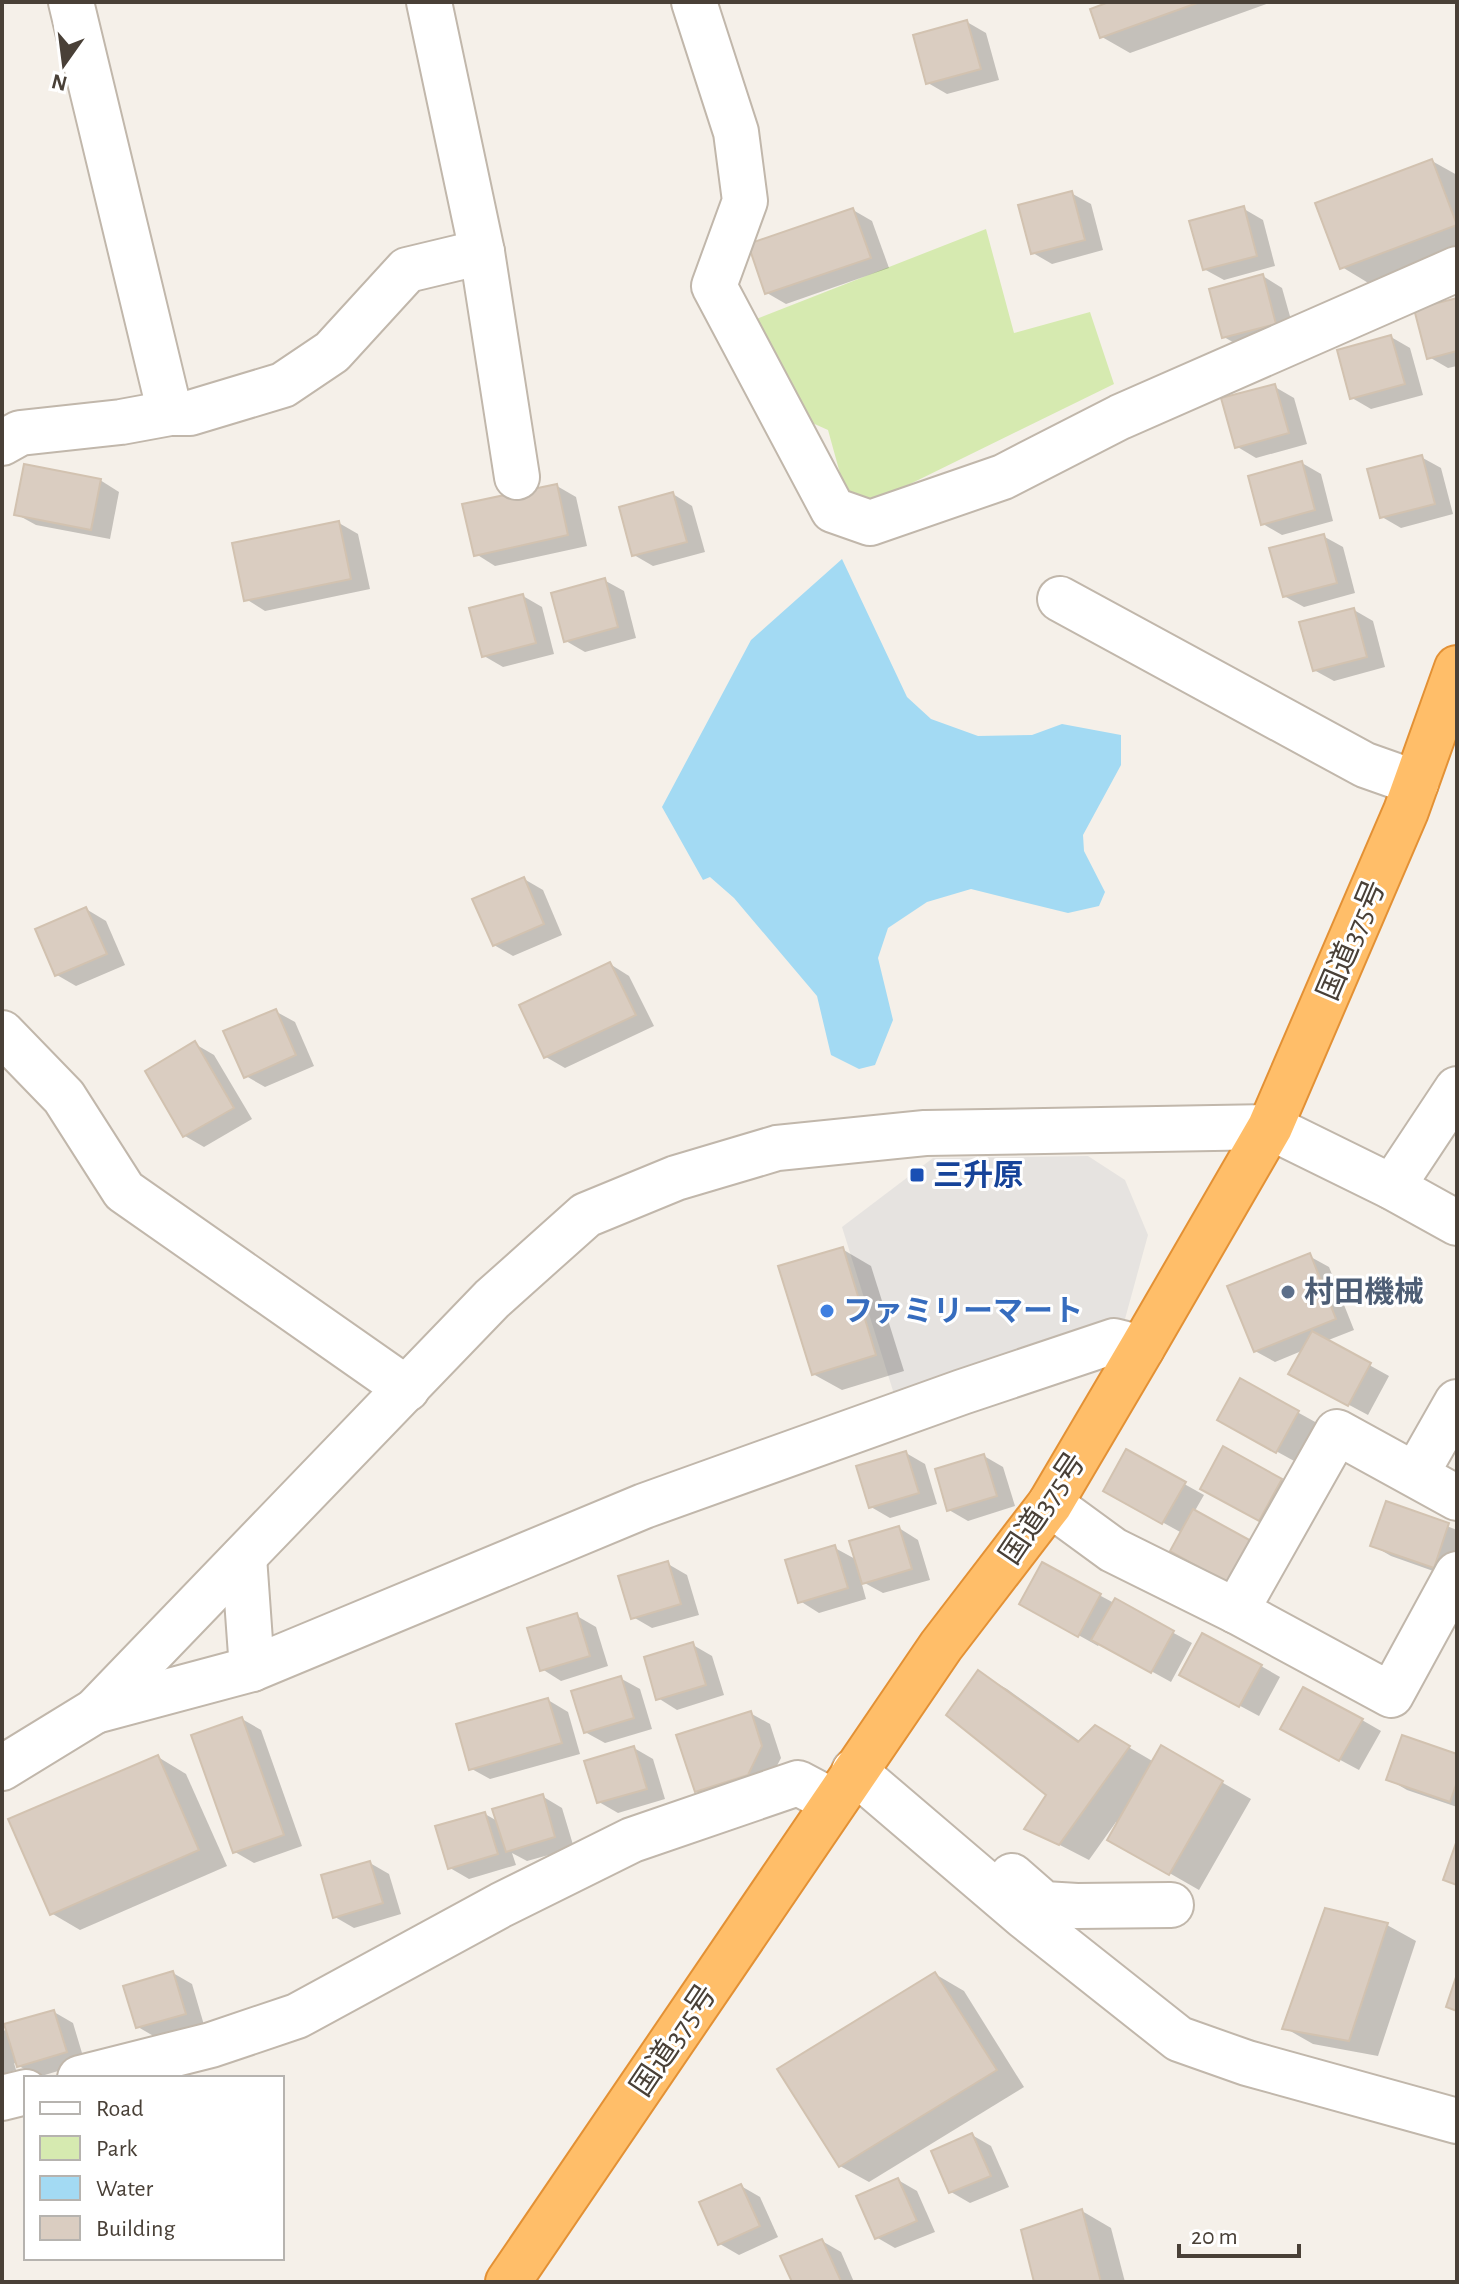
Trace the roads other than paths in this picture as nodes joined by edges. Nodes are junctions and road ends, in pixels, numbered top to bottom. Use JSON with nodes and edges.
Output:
{"nodes":[{"id":1,"x":71,"y":2,"type":"edge"},
{"id":2,"x":429,"y":2,"type":"edge"},
{"id":3,"x":694,"y":2,"type":"edge"},
{"id":4,"x":482,"y":252,"type":"junction"},
{"id":5,"x":1457,"y":269,"type":"edge"},
{"id":6,"x":170,"y":413,"type":"junction"},
{"id":7,"x":2,"y":443,"type":"edge"},
{"id":8,"x":517,"y":477,"type":"dead end"},
{"id":9,"x":1060,"y":599,"type":"dead end"},
{"id":10,"x":1457,"y":668,"type":"edge"},
{"id":11,"x":1416,"y":783,"type":"junction"},
{"id":12,"x":2,"y":1033,"type":"edge"},
{"id":13,"x":1457,"y":1089,"type":"edge"},
{"id":14,"x":1270,"y":1127,"type":"junction"},
{"id":15,"x":1392,"y":1187,"type":"junction"},
{"id":16,"x":1457,"y":1223,"type":"edge"},
{"id":17,"x":1142,"y":1348,"type":"junction"},
{"id":18,"x":407,"y":1389,"type":"junction"},
{"id":19,"x":1457,"y":1402,"type":"edge"},
{"id":20,"x":1416,"y":1474,"type":"junction"},
{"id":21,"x":1457,"y":1498,"type":"edge"},
{"id":22,"x":1050,"y":1504,"type":"junction"},
{"id":23,"x":244,"y":1557,"type":"junction"},
{"id":24,"x":1457,"y":1574,"type":"edge"},
{"id":25,"x":1236,"y":1611,"type":"junction"},
{"id":26,"x":252,"y":1669,"type":"junction"},
{"id":27,"x":95,"y":1711,"type":"junction"},
{"id":28,"x":2,"y":1768,"type":"edge"},
{"id":29,"x":852,"y":1774,"type":"junction"},
{"id":30,"x":1171,"y":1905,"type":"dead end"},
{"id":31,"x":88,"y":2076,"type":"edge"},
{"id":32,"x":24,"y":2092,"type":"edge"},
{"id":33,"x":2,"y":2098,"type":"edge"},
{"id":34,"x":1457,"y":2121,"type":"edge"},
{"id":35,"x":508,"y":2282,"type":"edge"}],
"edges":[{"from":1,"to":6,"type":"street"},
{"from":2,"to":4,"type":"street"},
{"from":3,"to":5,"type":"street"},
{"from":4,"to":6,"type":"street"},
{"from":4,"to":8,"type":"street"},
{"from":6,"to":7,"type":"street"},
{"from":9,"to":11,"type":"street"},
{"from":10,"to":11,"type":"highway","name":"国道375号"},
{"from":11,"to":14,"type":"highway","name":"国道375号"},
{"from":12,"to":18,"type":"street"},
{"from":13,"to":15,"type":"street"},
{"from":14,"to":15,"type":"street"},
{"from":14,"to":17,"type":"highway","name":"国道375号"},
{"from":14,"to":18,"type":"street"},
{"from":15,"to":16,"type":"street"},
{"from":17,"to":22,"type":"highway","name":"国道375号"},
{"from":17,"to":26,"type":"street"},
{"from":18,"to":23,"type":"street"},
{"from":19,"to":20,"type":"street"},
{"from":20,"to":21,"type":"street"},
{"from":20,"to":25,"type":"street"},
{"from":22,"to":25,"type":"street"},
{"from":22,"to":29,"type":"highway","name":"国道375号"},
{"from":23,"to":26,"type":"street"},
{"from":23,"to":27,"type":"street"},
{"from":24,"to":25,"type":"street"},
{"from":26,"to":27,"type":"street"},
{"from":27,"to":28,"type":"street"},
{"from":29,"to":30,"type":"street"},
{"from":29,"to":31,"type":"street"},
{"from":29,"to":34,"type":"street"},
{"from":29,"to":35,"type":"highway","name":"国道375号"},
{"from":32,"to":33,"type":"street"}]}
